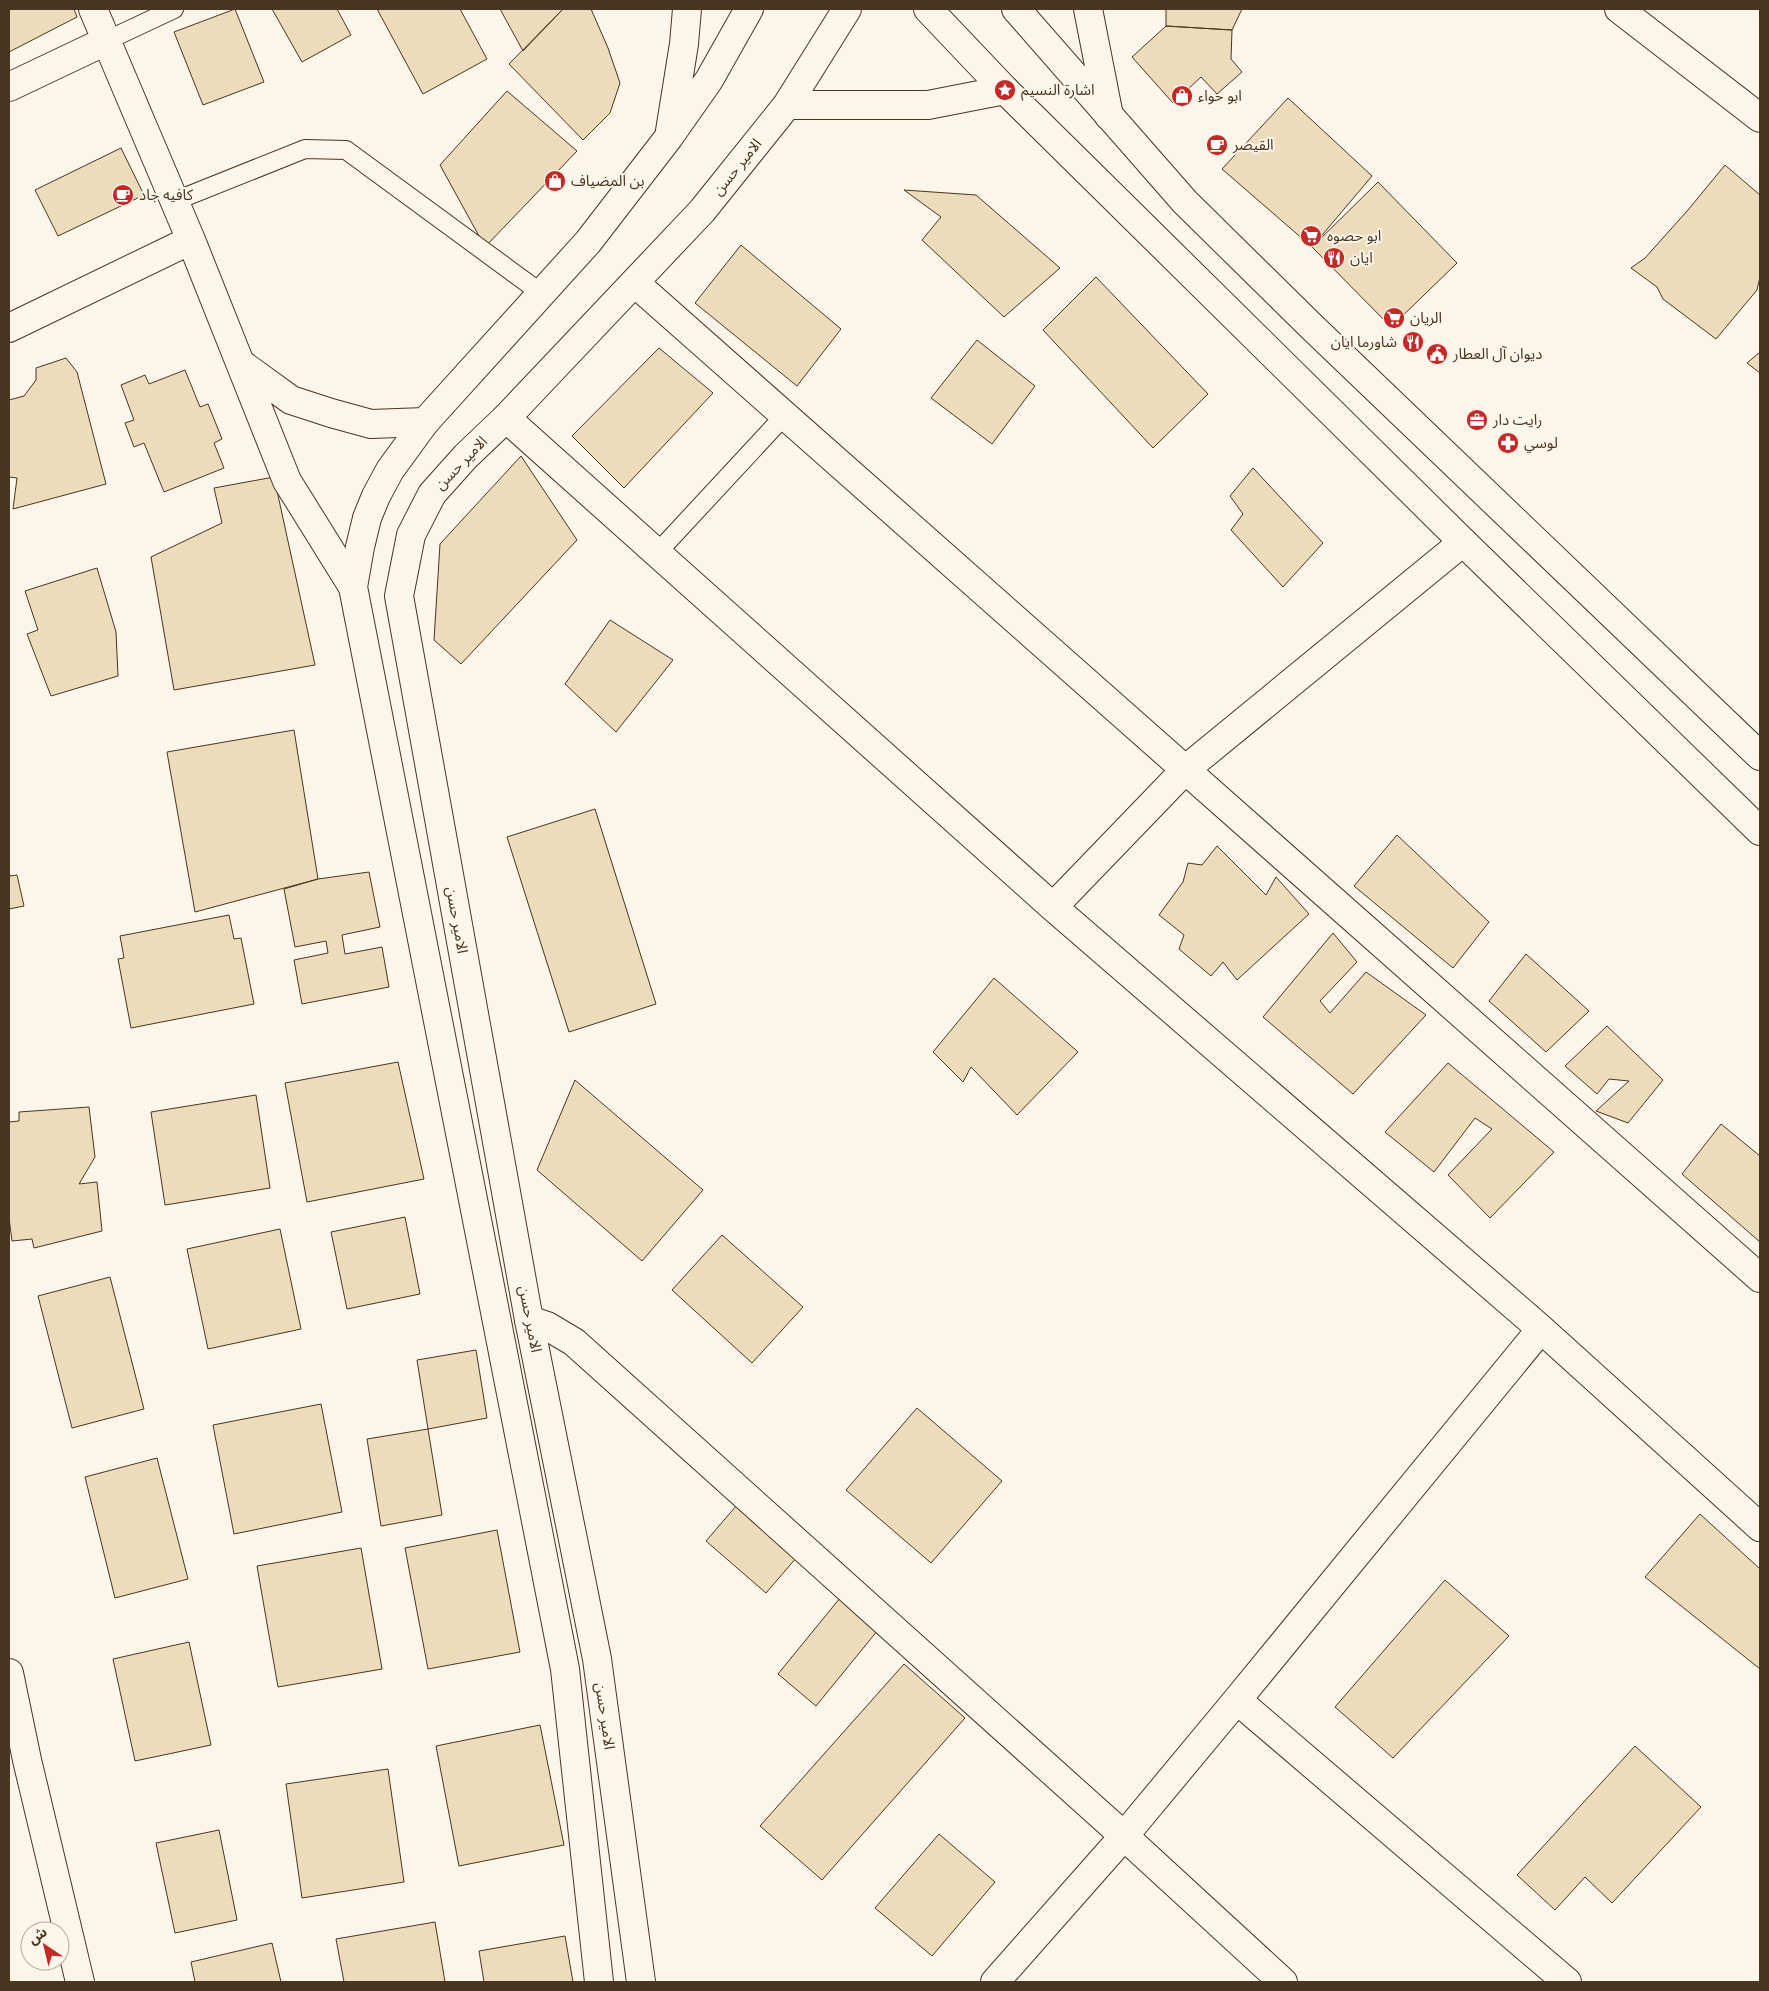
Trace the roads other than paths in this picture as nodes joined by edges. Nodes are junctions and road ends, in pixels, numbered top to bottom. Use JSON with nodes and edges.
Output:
{"nodes":[{"id":1,"x":93,"y":9,"type":"edge"},
{"id":2,"x":174,"y":9,"type":"edge"},
{"id":3,"x":687,"y":9,"type":"edge"},
{"id":4,"x":749,"y":9,"type":"edge"},
{"id":5,"x":847,"y":9,"type":"edge"},
{"id":6,"x":928,"y":9,"type":"edge"},
{"id":7,"x":1016,"y":9,"type":"edge"},
{"id":8,"x":1088,"y":9,"type":"edge"},
{"id":9,"x":1619,"y":9,"type":"edge"},
{"id":10,"x":108,"y":40,"type":"junction"},
{"id":11,"x":9,"y":87,"type":"edge"},
{"id":12,"x":1005,"y":90,"type":"junction"},
{"id":13,"x":787,"y":105,"type":"junction"},
{"id":14,"x":1109,"y":116,"type":"junction"},
{"id":15,"x":1760,"y":118,"type":"edge"},
{"id":16,"x":669,"y":137,"type":"junction"},
{"id":17,"x":175,"y":201,"type":"junction"},
{"id":18,"x":191,"y":240,"type":"junction"},
{"id":19,"x":635,"y":283,"type":"junction"},
{"id":20,"x":541,"y":293,"type":"junction"},
{"id":21,"x":9,"y":328,"type":"edge"},
{"id":22,"x":240,"y":363,"type":"junction"},
{"id":23,"x":785,"y":415,"type":"junction"},
{"id":24,"x":506,"y":418,"type":"junction"},
{"id":25,"x":425,"y":422,"type":"junction"},
{"id":26,"x":1463,"y":542,"type":"junction"},
{"id":27,"x":657,"y":553,"type":"junction"},
{"id":28,"x":353,"y":587,"type":"junction"},
{"id":29,"x":1760,"y":756,"type":"edge"},
{"id":30,"x":1186,"y":769,"type":"junction"},
{"id":31,"x":1760,"y":831,"type":"edge"},
{"id":32,"x":1053,"y":907,"type":"junction"},
{"id":33,"x":1760,"y":1278,"type":"edge"},
{"id":34,"x":530,"y":1320,"type":"junction"},
{"id":35,"x":1541,"y":1329,"type":"junction"},
{"id":36,"x":1760,"y":1527,"type":"edge"},
{"id":37,"x":9,"y":1673,"type":"edge"},
{"id":38,"x":1237,"y":1700,"type":"junction"},
{"id":39,"x":1124,"y":1836,"type":"junction"},
{"id":40,"x":80,"y":1982,"type":"edge"},
{"id":41,"x":599,"y":1982,"type":"edge"},
{"id":42,"x":641,"y":1982,"type":"edge"},
{"id":43,"x":995,"y":1982,"type":"edge"},
{"id":44,"x":1283,"y":1982,"type":"edge"},
{"id":45,"x":1567,"y":1982,"type":"edge"}],
"edges":[{"from":1,"to":10,"type":"street"},
{"from":2,"to":10,"type":"lane"},
{"from":3,"to":16,"type":"street"},
{"from":4,"to":16,"type":"street"},
{"from":5,"to":13,"type":"street","name":"الامير حسن"},
{"from":6,"to":12,"type":"street"},
{"from":7,"to":14,"type":"street"},
{"from":8,"to":14,"type":"street"},
{"from":9,"to":15,"type":"street"},
{"from":10,"to":11,"type":"street"},
{"from":10,"to":17,"type":"street"},
{"from":12,"to":13,"type":"street"},
{"from":12,"to":26,"type":"street"},
{"from":13,"to":19,"type":"street","name":"الامير حسن"},
{"from":14,"to":29,"type":"street"},
{"from":16,"to":20,"type":"street"},
{"from":17,"to":18,"type":"street"},
{"from":17,"to":20,"type":"lane"},
{"from":18,"to":21,"type":"street"},
{"from":18,"to":22,"type":"street"},
{"from":19,"to":23,"type":"street"},
{"from":19,"to":24,"type":"street","name":"الامير حسن"},
{"from":20,"to":25,"type":"street"},
{"from":22,"to":25,"type":"street"},
{"from":22,"to":28,"type":"street"},
{"from":23,"to":27,"type":"lane"},
{"from":23,"to":30,"type":"street"},
{"from":24,"to":27,"type":"street"},
{"from":24,"to":34,"type":"street","name":"الامير حسن"},
{"from":25,"to":28,"type":"street"},
{"from":26,"to":30,"type":"street"},
{"from":26,"to":31,"type":"street"},
{"from":27,"to":32,"type":"street"},
{"from":28,"to":41,"type":"street"},
{"from":30,"to":32,"type":"street"},
{"from":30,"to":33,"type":"street"},
{"from":32,"to":35,"type":"street"},
{"from":34,"to":39,"type":"street"},
{"from":34,"to":42,"type":"street","name":"الامير حسن"},
{"from":35,"to":36,"type":"street"},
{"from":35,"to":38,"type":"street"},
{"from":37,"to":40,"type":"street"},
{"from":38,"to":39,"type":"street"},
{"from":38,"to":45,"type":"street"},
{"from":39,"to":43,"type":"street"},
{"from":39,"to":44,"type":"street"}]}
